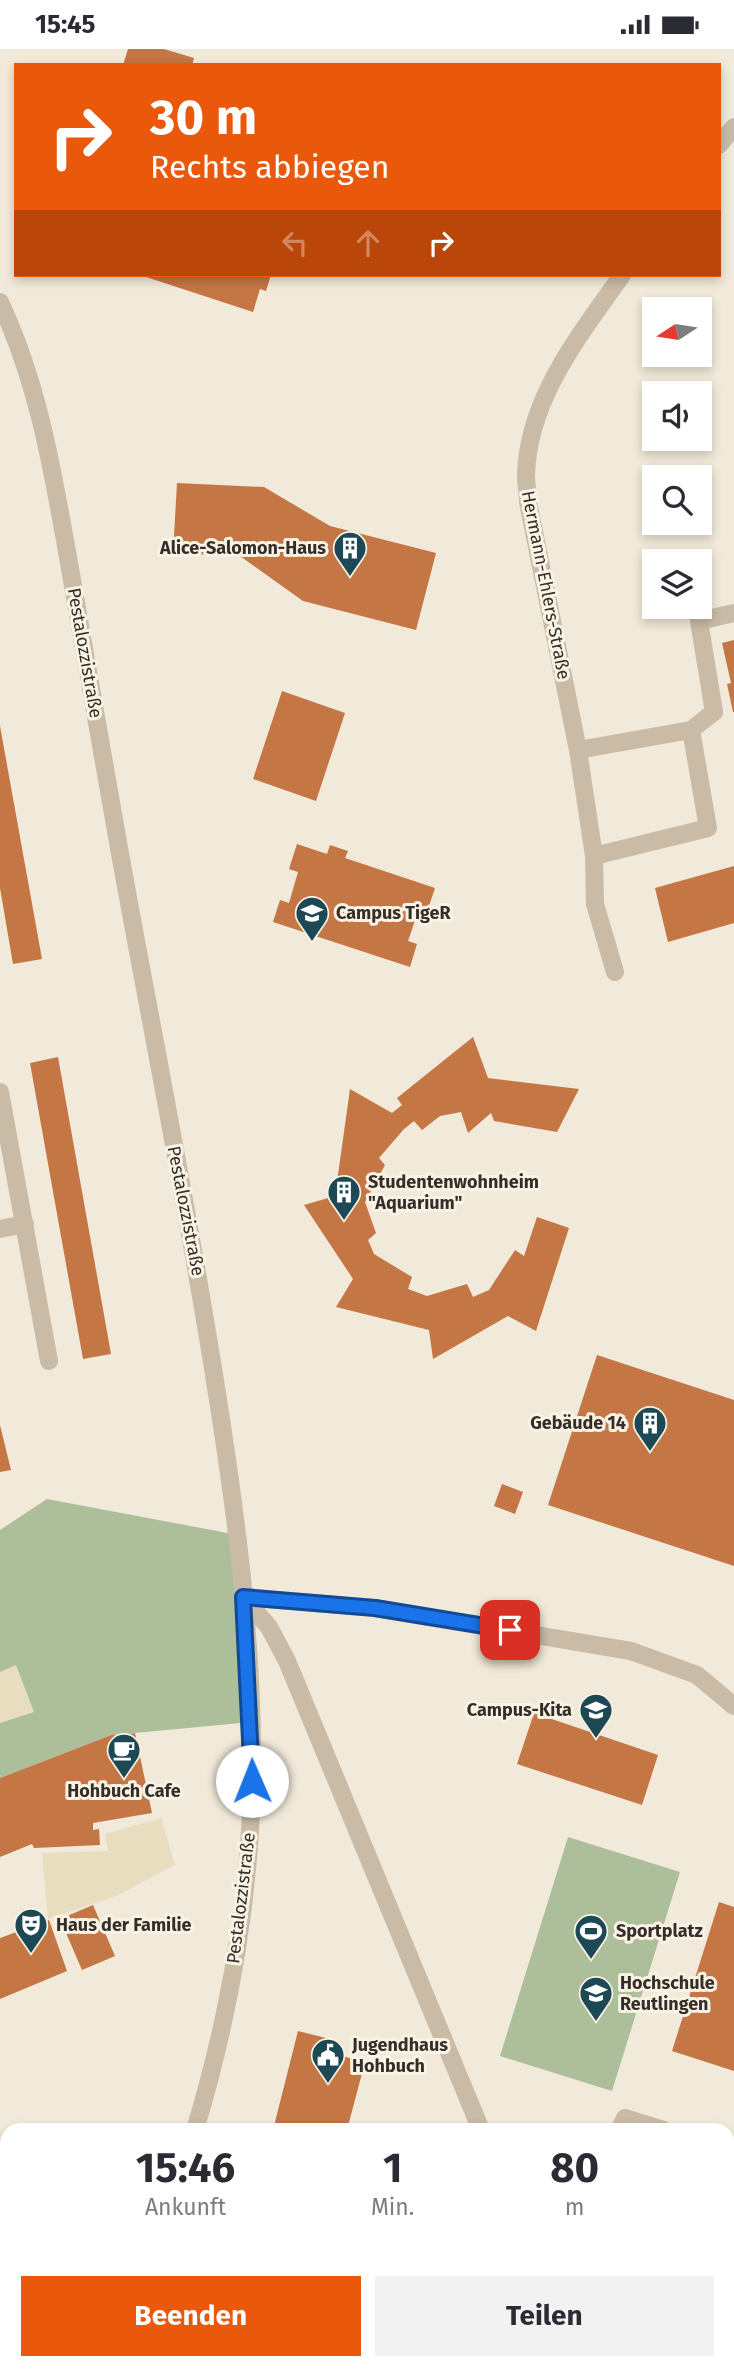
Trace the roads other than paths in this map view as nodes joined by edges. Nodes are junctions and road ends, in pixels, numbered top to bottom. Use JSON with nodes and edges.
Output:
{"nodes":[{"id":1,"x":734,"y":127,"type":"edge"},
{"id":2,"x":721,"y":143,"type":"edge"},
{"id":3,"x":621,"y":277,"type":"edge"},
{"id":4,"x":0,"y":302,"type":"edge"},
{"id":5,"x":734,"y":613,"type":"edge"},
{"id":6,"x":691,"y":730,"type":"junction"},
{"id":7,"x":578,"y":750,"type":"junction"},
{"id":8,"x":594,"y":856,"type":"junction"},
{"id":9,"x":615,"y":972,"type":"dead end"},
{"id":10,"x":0,"y":1092,"type":"edge"},
{"id":11,"x":25,"y":1224,"type":"junction"},
{"id":12,"x":0,"y":1229,"type":"edge"},
{"id":13,"x":49,"y":1361,"type":"dead end"},
{"id":14,"x":243,"y":1597,"type":"junction"},
{"id":15,"x":734,"y":1706,"type":"edge"},
{"id":16,"x":197,"y":2123,"type":"edge"},
{"id":17,"x":478,"y":2123,"type":"edge"},
{"id":18,"x":622,"y":2123,"type":"edge"},
{"id":19,"x":641,"y":2123,"type":"edge"}],
"edges":[{"from":1,"to":2,"type":"street"},
{"from":3,"to":7,"type":"street","name":"Hermann-Ehlers-Straße"},
{"from":4,"to":14,"type":"street","name":"Pestalozzistraße"},
{"from":5,"to":6,"type":"street"},
{"from":6,"to":7,"type":"street"},
{"from":6,"to":8,"type":"street"},
{"from":7,"to":8,"type":"street","name":"Hermann-Ehlers-Straße"},
{"from":8,"to":9,"type":"street","name":"Hermann-Ehlers-Straße"},
{"from":10,"to":11,"type":"street"},
{"from":11,"to":12,"type":"street"},
{"from":11,"to":13,"type":"street"},
{"from":14,"to":15,"type":"street"},
{"from":14,"to":16,"type":"street","name":"Pestalozzistraße"},
{"from":14,"to":17,"type":"street"},
{"from":18,"to":19,"type":"street"}]}
